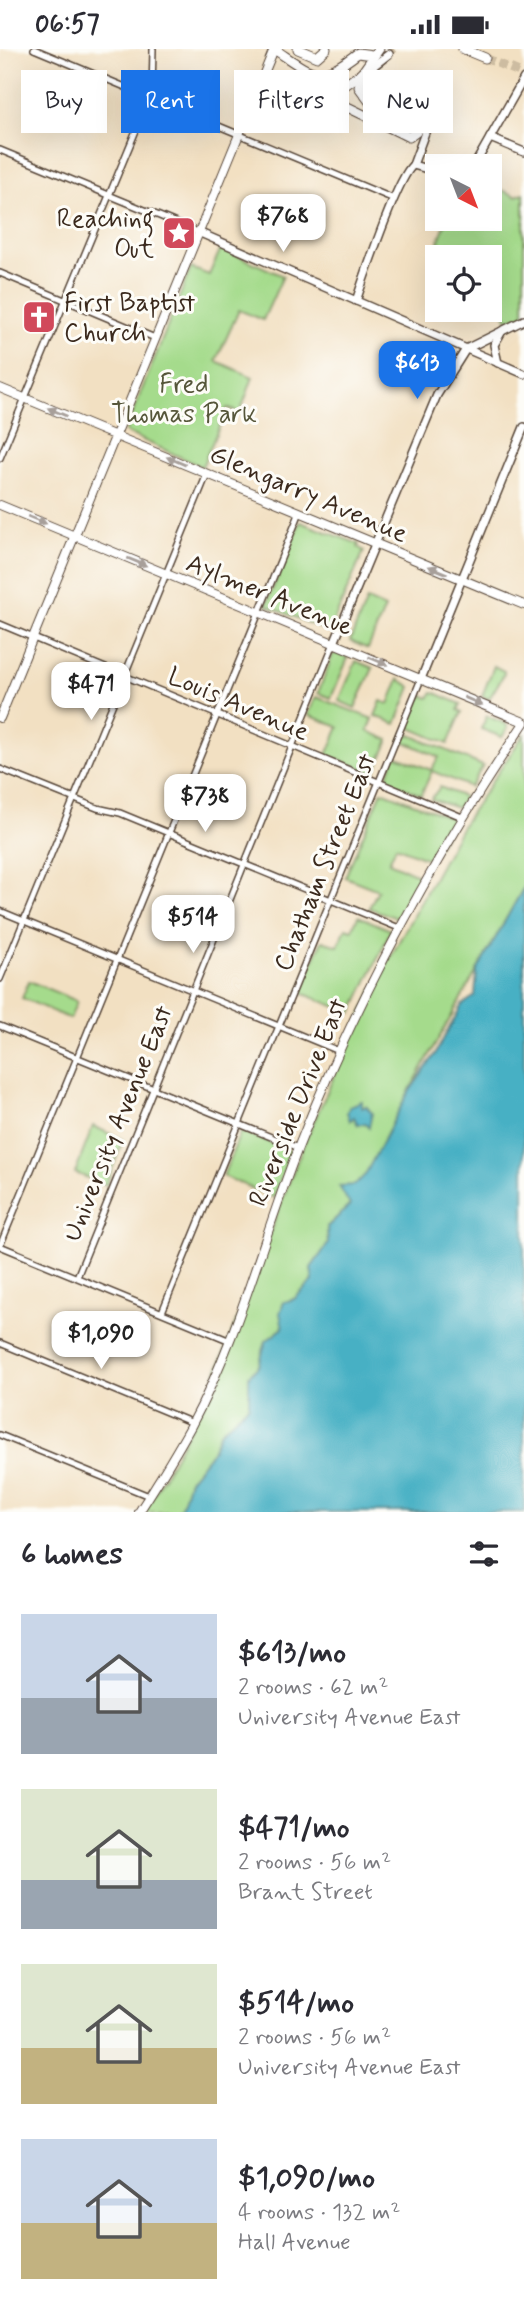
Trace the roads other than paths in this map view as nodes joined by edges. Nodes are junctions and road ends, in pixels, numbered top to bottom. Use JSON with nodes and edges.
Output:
{"nodes":[{"id":1,"x":34,"y":49,"type":"edge"},
{"id":2,"x":153,"y":49,"type":"edge"},
{"id":3,"x":274,"y":49,"type":"edge"},
{"id":4,"x":298,"y":49,"type":"edge"},
{"id":5,"x":326,"y":49,"type":"edge"},
{"id":6,"x":463,"y":49,"type":"edge"},
{"id":7,"x":376,"y":52,"type":"edge"},
{"id":8,"x":389,"y":54,"type":"dead end"},
{"id":9,"x":485,"y":58,"type":"tunnel mouth"},
{"id":10,"x":303,"y":69,"type":"joint"},
{"id":11,"x":151,"y":70,"type":"edge"},
{"id":12,"x":362,"y":73,"type":"junction"},
{"id":13,"x":524,"y":78,"type":"edge"},
{"id":14,"x":349,"y":82,"type":"edge"},
{"id":15,"x":121,"y":85,"type":"edge"},
{"id":16,"x":349,"y":107,"type":"edge"},
{"id":17,"x":220,"y":126,"type":"edge"},
{"id":18,"x":134,"y":133,"type":"edge"},
{"id":19,"x":239,"y":134,"type":"junction"},
{"id":20,"x":490,"y":138,"type":"junction"},
{"id":21,"x":0,"y":150,"type":"edge"},
{"id":22,"x":524,"y":152,"type":"edge"},
{"id":23,"x":481,"y":154,"type":"edge"},
{"id":24,"x":413,"y":165,"type":"junction"},
{"id":25,"x":425,"y":168,"type":"edge"},
{"id":26,"x":108,"y":195,"type":"junction"},
{"id":27,"x":394,"y":199,"type":"junction"},
{"id":28,"x":198,"y":232,"type":"junction"},
{"id":29,"x":0,"y":273,"type":"edge"},
{"id":30,"x":64,"y":300,"type":"junction"},
{"id":31,"x":356,"y":301,"type":"junction"},
{"id":32,"x":524,"y":320,"type":"edge"},
{"id":33,"x":502,"y":330,"type":"junction"},
{"id":34,"x":155,"y":338,"type":"junction"},
{"id":35,"x":466,"y":349,"type":"junction"},
{"id":36,"x":498,"y":363,"type":"junction"},
{"id":37,"x":524,"y":374,"type":"edge"},
{"id":38,"x":0,"y":388,"type":"edge"},
{"id":39,"x":23,"y":398,"type":"junction"},
{"id":40,"x":524,"y":427,"type":"edge"},
{"id":41,"x":115,"y":436,"type":"junction"},
{"id":42,"x":0,"y":458,"type":"edge"},
{"id":43,"x":207,"y":474,"type":"junction"},
{"id":44,"x":0,"y":505,"type":"edge"},
{"id":45,"x":300,"y":512,"type":"junction"},
{"id":46,"x":74,"y":536,"type":"junction"},
{"id":47,"x":375,"y":544,"type":"junction"},
{"id":48,"x":166,"y":574,"type":"junction"},
{"id":49,"x":461,"y":579,"type":"junction"},
{"id":50,"x":524,"y":605,"type":"edge"},
{"id":51,"x":259,"y":612,"type":"junction"},
{"id":52,"x":0,"y":624,"type":"edge"},
{"id":53,"x":33,"y":638,"type":"junction"},
{"id":54,"x":334,"y":643,"type":"junction"},
{"id":55,"x":124,"y":676,"type":"junction"},
{"id":56,"x":421,"y":679,"type":"junction"},
{"id":57,"x":217,"y":714,"type":"junction"},
{"id":58,"x":0,"y":718,"type":"edge"},
{"id":59,"x":524,"y":723,"type":"edge"},
{"id":60,"x":292,"y":746,"type":"junction"},
{"id":61,"x":0,"y":769,"type":"edge"},
{"id":62,"x":379,"y":782,"type":"junction"},
{"id":63,"x":74,"y":799,"type":"junction"},
{"id":64,"x":462,"y":817,"type":"junction"},
{"id":65,"x":168,"y":833,"type":"junction"},
{"id":66,"x":244,"y":865,"type":"junction"},
{"id":67,"x":331,"y":901,"type":"junction"},
{"id":68,"x":0,"y":911,"type":"edge"},
{"id":69,"x":24,"y":921,"type":"junction"},
{"id":70,"x":399,"y":928,"type":"junction"},
{"id":71,"x":116,"y":959,"type":"junction"},
{"id":72,"x":0,"y":979,"type":"edge"},
{"id":73,"x":193,"y":991,"type":"junction"},
{"id":74,"x":0,"y":1026,"type":"edge"},
{"id":75,"x":279,"y":1027,"type":"junction"},
{"id":76,"x":339,"y":1051,"type":"junction"},
{"id":77,"x":76,"y":1057,"type":"junction"},
{"id":78,"x":152,"y":1089,"type":"junction"},
{"id":79,"x":239,"y":1125,"type":"junction"},
{"id":80,"x":298,"y":1148,"type":"junction"},
{"id":81,"x":0,"y":1246,"type":"edge"},
{"id":82,"x":77,"y":1277,"type":"junction"},
{"id":83,"x":162,"y":1313,"type":"junction"},
{"id":84,"x":228,"y":1340,"type":"junction"},
{"id":85,"x":0,"y":1343,"type":"edge"},
{"id":86,"x":193,"y":1423,"type":"junction"},
{"id":87,"x":0,"y":1434,"type":"edge"},
{"id":88,"x":149,"y":1496,"type":"junction"},
{"id":89,"x":139,"y":1512,"type":"edge"}],
"edges":[{"from":1,"to":15,"type":"street"},
{"from":2,"to":11,"type":"street"},
{"from":3,"to":10,"type":"main road"},
{"from":3,"to":19,"type":"main road"},
{"from":4,"to":5,"type":"main road"},
{"from":6,"to":9,"type":"main road"},
{"from":7,"to":10,"type":"main road"},
{"from":7,"to":12,"type":"main road"},
{"from":8,"to":24,"type":"street"},
{"from":12,"to":14,"type":"main road"},
{"from":12,"to":16,"type":"main road"},
{"from":13,"to":20,"type":"street"},
{"from":17,"to":19,"type":"street"},
{"from":18,"to":26,"type":"street"},
{"from":19,"to":27,"type":"street"},
{"from":19,"to":28,"type":"main road"},
{"from":20,"to":22,"type":"street"},
{"from":20,"to":23,"type":"street"},
{"from":21,"to":26,"type":"street"},
{"from":24,"to":25,"type":"street"},
{"from":24,"to":27,"type":"street"},
{"from":26,"to":28,"type":"street"},
{"from":26,"to":30,"type":"street"},
{"from":27,"to":31,"type":"street"},
{"from":28,"to":31,"type":"street"},
{"from":28,"to":34,"type":"main road"},
{"from":29,"to":30,"type":"street"},
{"from":30,"to":34,"type":"street"},
{"from":30,"to":39,"type":"street"},
{"from":31,"to":35,"type":"street"},
{"from":32,"to":33,"type":"street"},
{"from":33,"to":35,"type":"street"},
{"from":33,"to":36,"type":"street"},
{"from":34,"to":41,"type":"main road"},
{"from":35,"to":36,"type":"street"},
{"from":35,"to":47,"type":"street","name":"University Avenue East"},
{"from":36,"to":37,"type":"street"},
{"from":38,"to":39,"type":"main road","name":"Glengarry Avenue"},
{"from":41,"to":39,"type":"main road","name":"Glengarry Avenue","one_way":true},
{"from":39,"to":42,"type":"street"},
{"from":40,"to":49,"type":"street","name":"Chatham Street East"},
{"from":43,"to":41,"type":"main road","name":"Glengarry Avenue","one_way":true},
{"from":41,"to":46,"type":"main road"},
{"from":43,"to":45,"type":"main road","name":"Glengarry Avenue"},
{"from":43,"to":48,"type":"street"},
{"from":44,"to":46,"type":"main road","name":"Aylmer Avenue","one_way":true},
{"from":45,"to":47,"type":"main road","name":"Glengarry Avenue"},
{"from":45,"to":51,"type":"street"},
{"from":46,"to":48,"type":"main road","name":"Aylmer Avenue","one_way":true},
{"from":46,"to":53,"type":"main road"},
{"from":49,"to":47,"type":"main road","name":"Glengarry Avenue","one_way":true},
{"from":47,"to":54,"type":"street","name":"University Avenue East"},
{"from":48,"to":51,"type":"main road","name":"Aylmer Avenue"},
{"from":48,"to":55,"type":"street"},
{"from":49,"to":50,"type":"main road","name":"Glengarry Avenue"},
{"from":49,"to":56,"type":"street","name":"Chatham Street East"},
{"from":51,"to":54,"type":"main road","name":"Aylmer Avenue"},
{"from":51,"to":57,"type":"street"},
{"from":52,"to":53,"type":"street","name":"Louis Avenue"},
{"from":53,"to":55,"type":"street","name":"Louis Avenue"},
{"from":53,"to":58,"type":"main road"},
{"from":54,"to":56,"type":"main road","name":"Aylmer Avenue","one_way":true},
{"from":54,"to":60,"type":"street","name":"University Avenue East"},
{"from":55,"to":57,"type":"street","name":"Louis Avenue"},
{"from":55,"to":63,"type":"street"},
{"from":56,"to":59,"type":"main road","name":"Aylmer Avenue","one_way":true},
{"from":56,"to":62,"type":"street","name":"Chatham Street East"},
{"from":57,"to":60,"type":"street","name":"Louis Avenue"},
{"from":57,"to":65,"type":"street"},
{"from":59,"to":64,"type":"main road","name":"Riverside Drive East"},
{"from":60,"to":62,"type":"street","name":"Louis Avenue"},
{"from":60,"to":66,"type":"street","name":"University Avenue East"},
{"from":61,"to":63,"type":"street"},
{"from":62,"to":64,"type":"street","name":"Louis Avenue"},
{"from":62,"to":67,"type":"street","name":"Chatham Street East"},
{"from":63,"to":65,"type":"street"},
{"from":63,"to":69,"type":"street"},
{"from":64,"to":70,"type":"main road","name":"Riverside Drive East"},
{"from":65,"to":66,"type":"street"},
{"from":65,"to":71,"type":"street"},
{"from":66,"to":67,"type":"street"},
{"from":66,"to":73,"type":"street","name":"University Avenue East"},
{"from":67,"to":70,"type":"street"},
{"from":67,"to":75,"type":"street","name":"Chatham Street East"},
{"from":68,"to":69,"type":"street"},
{"from":69,"to":71,"type":"street"},
{"from":69,"to":72,"type":"street"},
{"from":70,"to":76,"type":"main road","name":"Riverside Drive East"},
{"from":71,"to":73,"type":"street"},
{"from":71,"to":77,"type":"street"},
{"from":73,"to":75,"type":"street"},
{"from":73,"to":78,"type":"street","name":"University Avenue East"},
{"from":74,"to":77,"type":"street"},
{"from":75,"to":76,"type":"street"},
{"from":75,"to":79,"type":"street","name":"Chatham Street East"},
{"from":76,"to":80,"type":"main road","name":"Riverside Drive East"},
{"from":77,"to":78,"type":"street"},
{"from":77,"to":81,"type":"street"},
{"from":78,"to":79,"type":"street"},
{"from":78,"to":82,"type":"street","name":"University Avenue East"},
{"from":79,"to":80,"type":"street"},
{"from":79,"to":83,"type":"street","name":"Chatham Street East"},
{"from":80,"to":84,"type":"main road","name":"Riverside Drive East"},
{"from":81,"to":82,"type":"street"},
{"from":82,"to":83,"type":"street"},
{"from":83,"to":84,"type":"street"},
{"from":84,"to":86,"type":"main road","name":"Riverside Drive East"},
{"from":85,"to":86,"type":"street"},
{"from":86,"to":88,"type":"main road","name":"Riverside Drive East"},
{"from":87,"to":88,"type":"street"},
{"from":88,"to":89,"type":"main road","name":"Riverside Drive East"}]}
